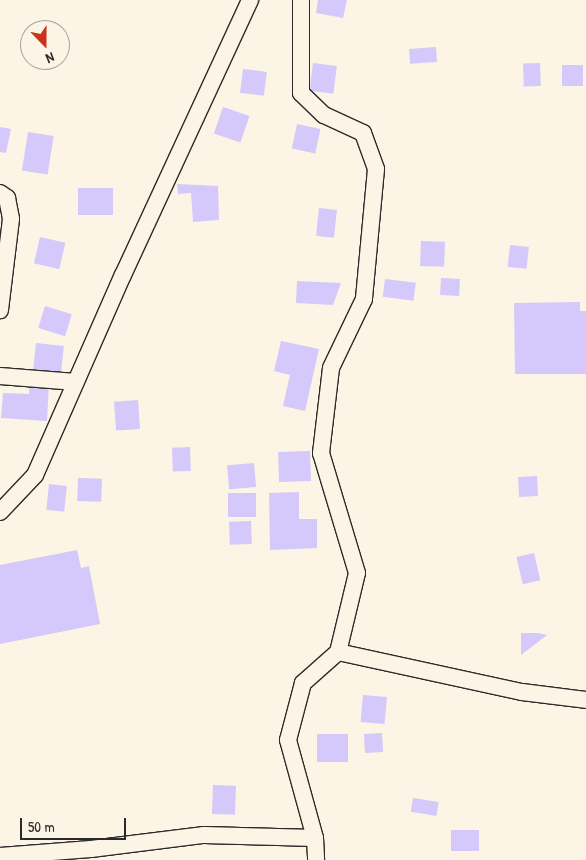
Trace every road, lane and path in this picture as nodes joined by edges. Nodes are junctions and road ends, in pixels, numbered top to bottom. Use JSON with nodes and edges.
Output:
{"nodes":[{"id":1,"x":250,"y":0,"type":"edge"},
{"id":2,"x":301,"y":0,"type":"edge"},
{"id":3,"x":0,"y":193,"type":"edge"},
{"id":4,"x":0,"y":310,"type":"edge"},
{"id":5,"x":0,"y":376,"type":"edge"},
{"id":6,"x":76,"y":382,"type":"junction"},
{"id":7,"x":0,"y":512,"type":"edge"},
{"id":8,"x":338,"y":652,"type":"junction"},
{"id":9,"x":586,"y":700,"type":"edge"},
{"id":10,"x":315,"y":838,"type":"junction"},
{"id":11,"x":0,"y":856,"type":"edge"},
{"id":12,"x":316,"y":860,"type":"edge"}],
"edges":[{"from":1,"to":6,"type":"street"},
{"from":2,"to":8,"type":"street"},
{"from":3,"to":4,"type":"street"},
{"from":5,"to":6,"type":"street"},
{"from":6,"to":7,"type":"street"},
{"from":8,"to":9,"type":"street"},
{"from":8,"to":10,"type":"street"},
{"from":10,"to":11,"type":"street"},
{"from":10,"to":12,"type":"street"}]}
